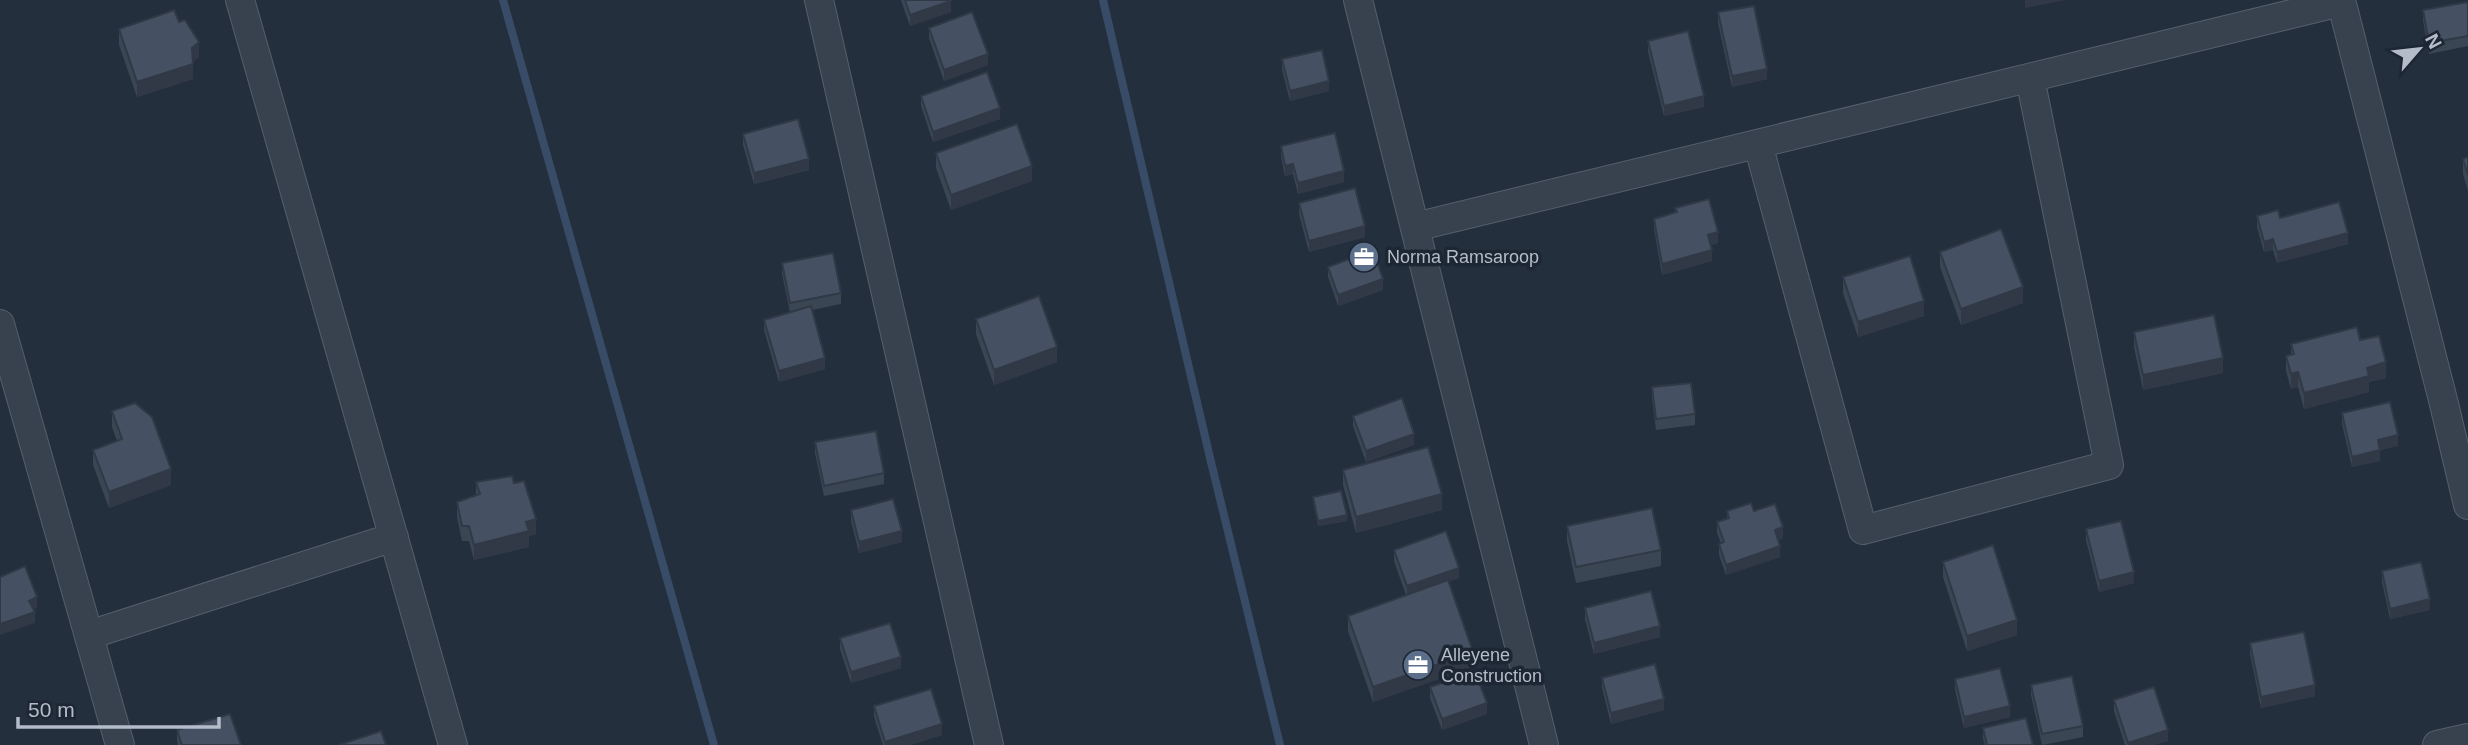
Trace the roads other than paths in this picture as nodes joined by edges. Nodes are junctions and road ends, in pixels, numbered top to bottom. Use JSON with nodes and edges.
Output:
{"nodes":[{"id":1,"x":240,"y":0,"type":"edge"},
{"id":2,"x":819,"y":0,"type":"edge"},
{"id":3,"x":1358,"y":0,"type":"edge"},
{"id":4,"x":2341,"y":1,"type":"edge"},
{"id":5,"x":2030,"y":78,"type":"junction"},
{"id":6,"x":1758,"y":144,"type":"junction"},
{"id":7,"x":1415,"y":227,"type":"junction"},
{"id":8,"x":0,"y":324,"type":"edge"},
{"id":9,"x":2456,"y":401,"type":"edge"},
{"id":10,"x":2468,"y":505,"type":"edge"},
{"id":11,"x":394,"y":537,"type":"junction"},
{"id":12,"x":89,"y":635,"type":"junction"},
{"id":13,"x":2468,"y":738,"type":"edge"},
{"id":14,"x":120,"y":745,"type":"edge"},
{"id":15,"x":453,"y":745,"type":"edge"},
{"id":16,"x":989,"y":745,"type":"edge"},
{"id":17,"x":1544,"y":745,"type":"edge"},
{"id":18,"x":2437,"y":745,"type":"edge"}],
"edges":[{"from":1,"to":11,"type":"street"},
{"from":2,"to":16,"type":"street"},
{"from":3,"to":7,"type":"street"},
{"from":4,"to":5,"type":"street"},
{"from":4,"to":9,"type":"street"},
{"from":5,"to":6,"type":"street"},
{"from":5,"to":6,"type":"street"},
{"from":6,"to":7,"type":"street"},
{"from":7,"to":17,"type":"street"},
{"from":8,"to":12,"type":"street"},
{"from":9,"to":10,"type":"street"},
{"from":11,"to":12,"type":"street"},
{"from":11,"to":15,"type":"street"},
{"from":12,"to":14,"type":"street"},
{"from":13,"to":18,"type":"street"}]}
